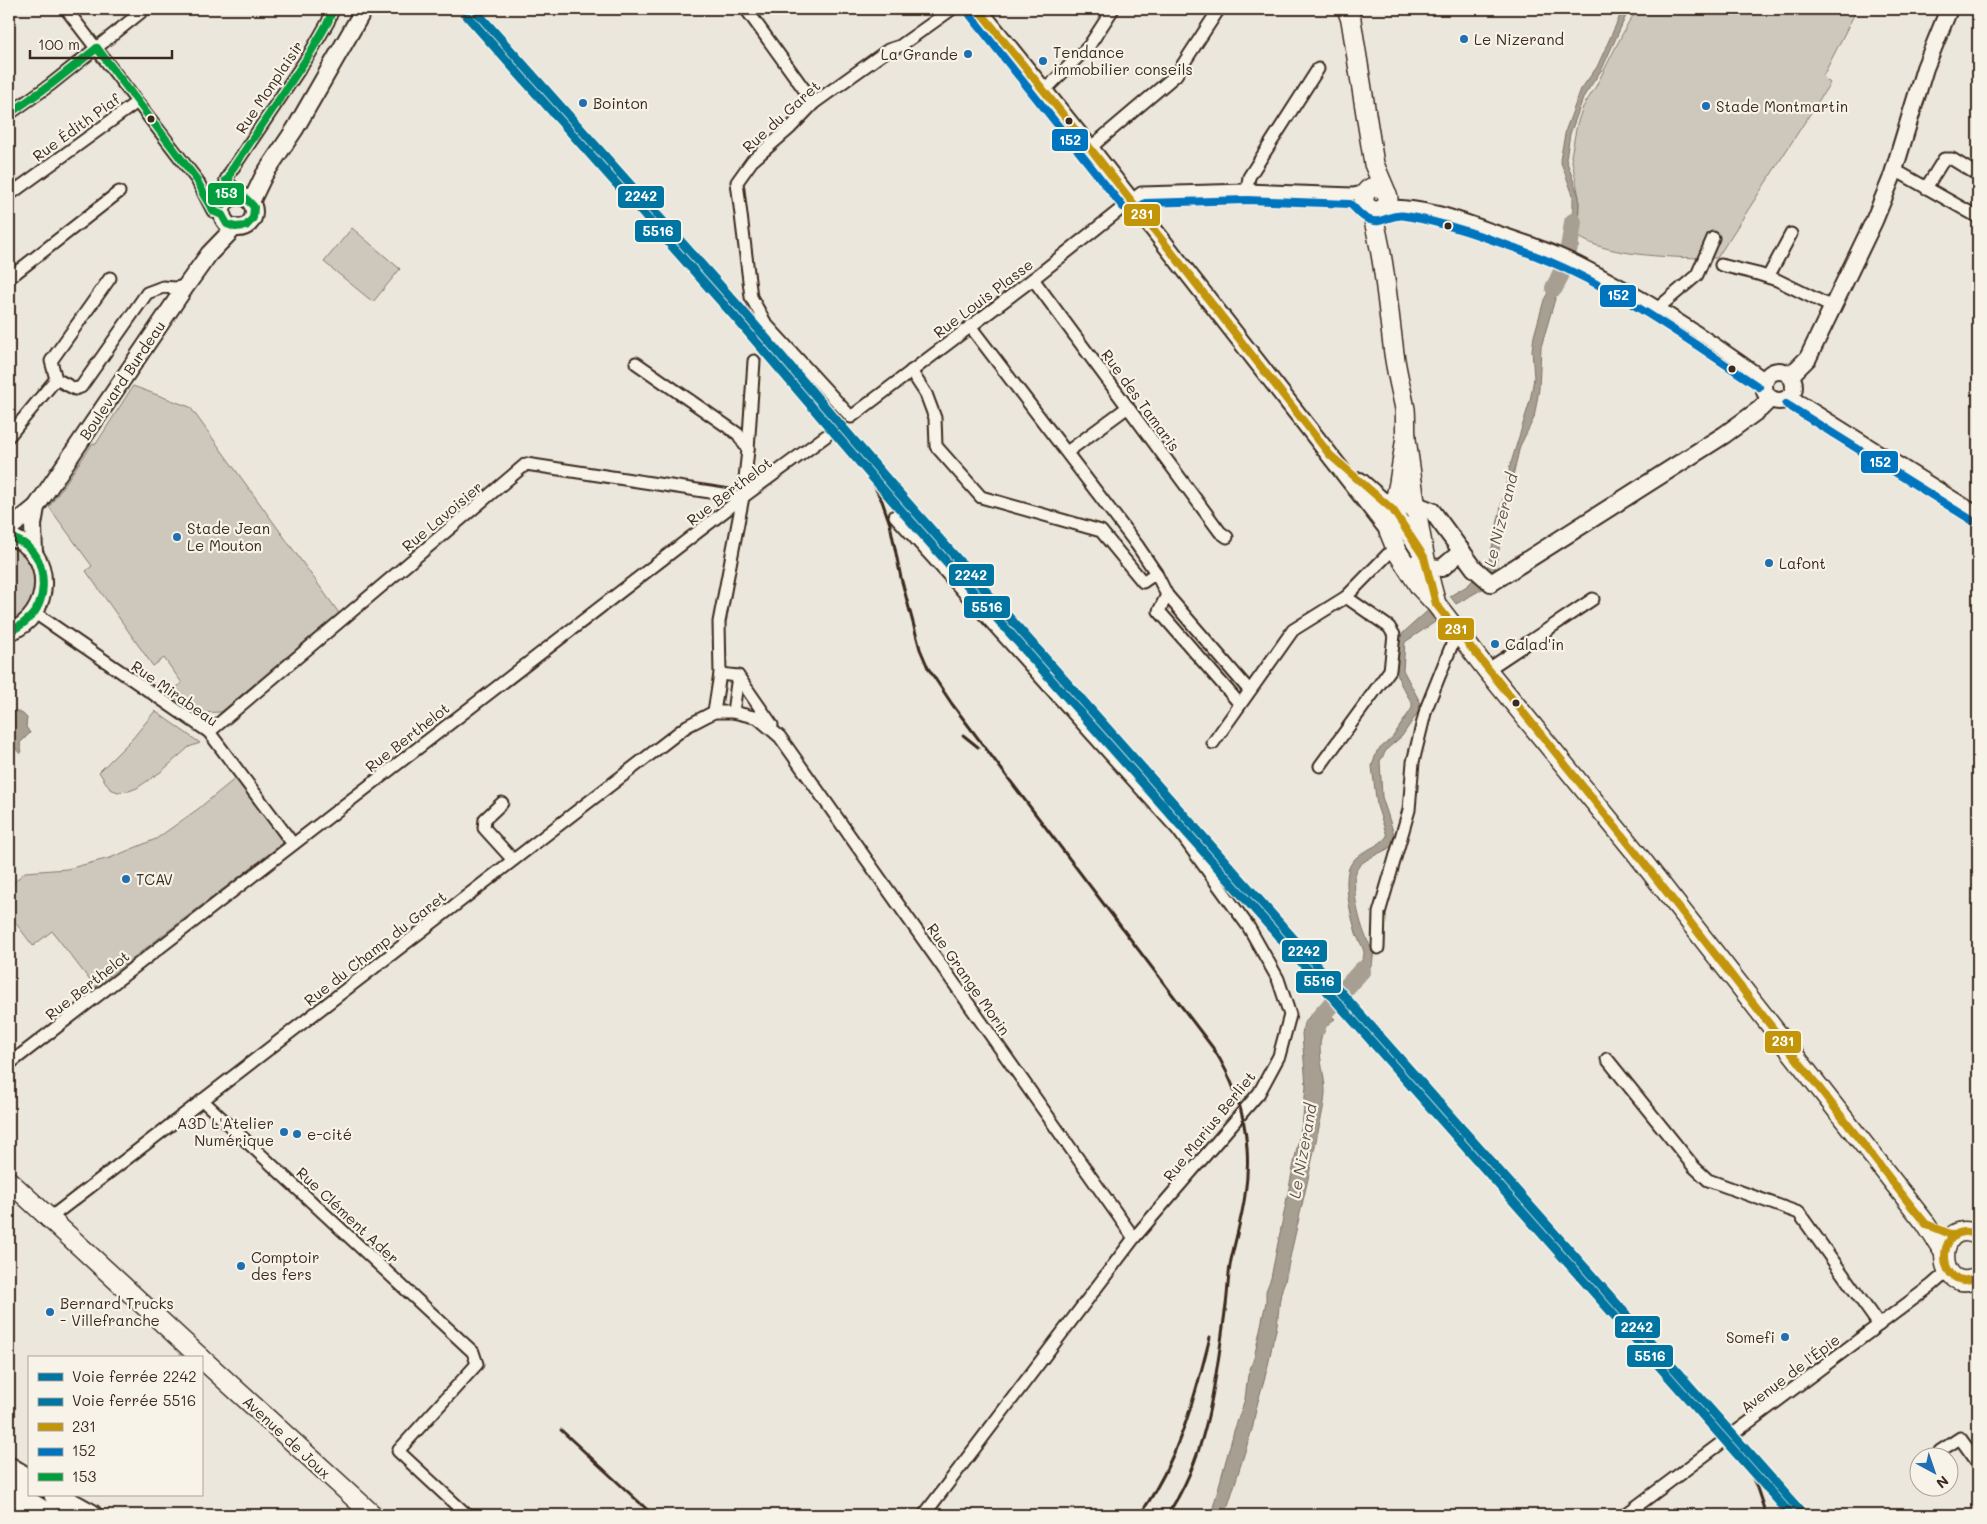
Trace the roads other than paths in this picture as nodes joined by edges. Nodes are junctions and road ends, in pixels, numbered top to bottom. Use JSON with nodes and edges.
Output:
{"nodes":[{"id":1,"x":66,"y":9,"type":"edge"},
{"id":2,"x":144,"y":9,"type":"edge"},
{"id":3,"x":334,"y":9,"type":"edge"},
{"id":4,"x":364,"y":9,"type":"edge"},
{"id":5,"x":746,"y":9,"type":"edge"},
{"id":6,"x":952,"y":9,"type":"edge"},
{"id":7,"x":978,"y":9,"type":"edge"},
{"id":8,"x":1113,"y":9,"type":"edge"},
{"id":9,"x":1347,"y":9,"type":"edge"},
{"id":10,"x":1949,"y":9,"type":"edge"},
{"id":11,"x":1216,"y":10,"type":"edge"},
{"id":12,"x":97,"y":48,"type":"junction"},
{"id":13,"x":1318,"y":70,"type":"dead end"},
{"id":14,"x":1044,"y":91,"type":"junction"},
{"id":15,"x":137,"y":102,"type":"junction"},
{"id":16,"x":814,"y":103,"type":"junction"},
{"id":17,"x":9,"y":114,"type":"edge"},
{"id":18,"x":1090,"y":148,"type":"junction"},
{"id":19,"x":1894,"y":170,"type":"junction"},
{"id":20,"x":1978,"y":175,"type":"edge"},
{"id":21,"x":1926,"y":188,"type":"junction"},
{"id":22,"x":1247,"y":190,"type":"junction"},
{"id":23,"x":119,"y":192,"type":"dead end"},
{"id":24,"x":9,"y":195,"type":"edge"},
{"id":25,"x":1377,"y":199,"type":"junction"},
{"id":26,"x":1131,"y":201,"type":"junction"},
{"id":27,"x":233,"y":208,"type":"junction"},
{"id":28,"x":1978,"y":217,"type":"edge"},
{"id":29,"x":1791,"y":234,"type":"dead end"},
{"id":30,"x":1713,"y":238,"type":"dead end"},
{"id":31,"x":1721,"y":265,"type":"dead end"},
{"id":32,"x":1768,"y":277,"type":"junction"},
{"id":33,"x":9,"y":278,"type":"edge"},
{"id":34,"x":110,"y":278,"type":"dead end"},
{"id":35,"x":1033,"y":279,"type":"junction"},
{"id":36,"x":186,"y":286,"type":"junction"},
{"id":37,"x":1832,"y":307,"type":"junction"},
{"id":38,"x":1658,"y":308,"type":"junction"},
{"id":39,"x":970,"y":326,"type":"junction"},
{"id":40,"x":754,"y":361,"type":"dead end"},
{"id":41,"x":636,"y":363,"type":"dead end"},
{"id":42,"x":911,"y":371,"type":"junction"},
{"id":43,"x":1790,"y":376,"type":"junction"},
{"id":44,"x":56,"y":379,"type":"junction"},
{"id":45,"x":1765,"y":379,"type":"junction"},
{"id":46,"x":1790,"y":396,"type":"junction"},
{"id":47,"x":1770,"y":398,"type":"junction"},
{"id":48,"x":1128,"y":407,"type":"junction"},
{"id":49,"x":851,"y":417,"type":"joint"},
{"id":50,"x":9,"y":436,"type":"edge"},
{"id":51,"x":826,"y":436,"type":"dead end"},
{"id":52,"x":1406,"y":437,"type":"junction"},
{"id":53,"x":748,"y":450,"type":"junction"},
{"id":54,"x":1067,"y":452,"type":"junction"},
{"id":55,"x":1330,"y":456,"type":"junction"},
{"id":56,"x":743,"y":498,"type":"junction"},
{"id":57,"x":1414,"y":504,"type":"junction"},
{"id":58,"x":36,"y":507,"type":"junction"},
{"id":59,"x":1393,"y":510,"type":"junction"},
{"id":60,"x":1978,"y":513,"type":"edge"},
{"id":61,"x":895,"y":516,"type":"dead end"},
{"id":62,"x":9,"y":528,"type":"edge"},
{"id":63,"x":9,"y":537,"type":"edge"},
{"id":64,"x":1227,"y":537,"type":"dead end"},
{"id":65,"x":1392,"y":539,"type":"junction"},
{"id":66,"x":1462,"y":551,"type":"junction"},
{"id":67,"x":34,"y":554,"type":"junction"},
{"id":68,"x":1425,"y":562,"type":"junction"},
{"id":69,"x":1156,"y":573,"type":"junction"},
{"id":70,"x":1167,"y":595,"type":"junction"},
{"id":71,"x":1346,"y":598,"type":"junction"},
{"id":72,"x":1593,"y":599,"type":"dead end"},
{"id":73,"x":35,"y":613,"type":"junction"},
{"id":74,"x":1446,"y":618,"type":"junction"},
{"id":75,"x":9,"y":632,"type":"edge"},
{"id":76,"x":1487,"y":670,"type":"junction"},
{"id":77,"x":720,"y":674,"type":"junction"},
{"id":78,"x":738,"y":676,"type":"junction"},
{"id":79,"x":1248,"y":690,"type":"junction"},
{"id":80,"x":1239,"y":703,"type":"junction"},
{"id":81,"x":714,"y":712,"type":"junction"},
{"id":82,"x":733,"y":712,"type":"junction"},
{"id":83,"x":209,"y":732,"type":"junction"},
{"id":84,"x":780,"y":736,"type":"junction"},
{"id":85,"x":1213,"y":743,"type":"dead end"},
{"id":86,"x":1320,"y":766,"type":"dead end"},
{"id":87,"x":502,"y":804,"type":"dead end"},
{"id":88,"x":293,"y":844,"type":"junction"},
{"id":89,"x":513,"y":860,"type":"junction"},
{"id":90,"x":1378,"y":948,"type":"dead end"},
{"id":91,"x":1606,"y":1059,"type":"dead end"},
{"id":92,"x":9,"y":1064,"type":"edge"},
{"id":93,"x":202,"y":1100,"type":"junction"},
{"id":94,"x":9,"y":1181,"type":"edge"},
{"id":95,"x":9,"y":1193,"type":"edge"},
{"id":96,"x":46,"y":1221,"type":"junction"},
{"id":97,"x":1926,"y":1224,"type":"junction"},
{"id":98,"x":1978,"y":1235,"type":"edge"},
{"id":99,"x":1955,"y":1236,"type":"junction"},
{"id":100,"x":1134,"y":1238,"type":"junction"},
{"id":101,"x":1944,"y":1252,"type":"junction"},
{"id":102,"x":1948,"y":1271,"type":"junction"},
{"id":103,"x":1974,"y":1284,"type":"edge"},
{"id":104,"x":1879,"y":1326,"type":"junction"},
{"id":105,"x":182,"y":1356,"type":"edge"},
{"id":106,"x":199,"y":1356,"type":"edge"},
{"id":107,"x":202,"y":1359,"type":"edge"},
{"id":108,"x":202,"y":1374,"type":"edge"},
{"id":109,"x":1948,"y":1446,"type":"edge"},
{"id":110,"x":1978,"y":1463,"type":"edge"},
{"id":111,"x":9,"y":1468,"type":"edge"},
{"id":112,"x":28,"y":1479,"type":"edge"},
{"id":113,"x":9,"y":1492,"type":"edge"},
{"id":114,"x":57,"y":1496,"type":"edge"},
{"id":115,"x":49,"y":1515,"type":"edge"},
{"id":116,"x":91,"y":1515,"type":"edge"},
{"id":117,"x":356,"y":1515,"type":"edge"},
{"id":118,"x":373,"y":1515,"type":"edge"},
{"id":119,"x":467,"y":1515,"type":"edge"},
{"id":120,"x":924,"y":1515,"type":"edge"},
{"id":121,"x":1625,"y":1515,"type":"edge"}],
"edges":[{"from":1,"to":12,"type":"street"},
{"from":2,"to":12,"type":"street"},
{"from":3,"to":27,"type":"street","name":"Rue Monplaisir"},
{"from":4,"to":27,"type":"main road","name":"Boulevard Burdeau"},
{"from":5,"to":16,"type":"street"},
{"from":6,"to":16,"type":"street","name":"Rue du Garet"},
{"from":7,"to":14,"type":"main road"},
{"from":8,"to":14,"type":"street"},
{"from":9,"to":25,"type":"main road"},
{"from":10,"to":19,"type":"main road"},
{"from":11,"to":18,"type":"street"},
{"from":12,"to":15,"type":"street"},
{"from":12,"to":17,"type":"street"},
{"from":13,"to":22,"type":"street"},
{"from":14,"to":18,"type":"main road"},
{"from":15,"to":24,"type":"street","name":"Rue Édith Piaf"},
{"from":15,"to":27,"type":"street"},
{"from":16,"to":49,"type":"street","name":"Rue du Garet"},
{"from":18,"to":26,"type":"main road"},
{"from":19,"to":21,"type":"street"},
{"from":19,"to":37,"type":"main road"},
{"from":20,"to":21,"type":"street"},
{"from":21,"to":28,"type":"street"},
{"from":22,"to":25,"type":"street","name":"Rue Louis Plasse"},
{"from":22,"to":26,"type":"street","name":"Rue Louis Plasse"},
{"from":23,"to":33,"type":"street"},
{"from":25,"to":38,"type":"street","name":"Rue Louis Plasse"},
{"from":25,"to":52,"type":"main road"},
{"from":26,"to":35,"type":"street","name":"Rue Louis Plasse"},
{"from":26,"to":55,"type":"main road"},
{"from":27,"to":36,"type":"main road","name":"Boulevard Burdeau"},
{"from":29,"to":32,"type":"street"},
{"from":30,"to":38,"type":"street"},
{"from":31,"to":32,"type":"street"},
{"from":32,"to":37,"type":"street"},
{"from":34,"to":44,"type":"street"},
{"from":35,"to":39,"type":"street","name":"Rue Louis Plasse"},
{"from":35,"to":48,"type":"street","name":"Rue des Tamaris"},
{"from":36,"to":44,"type":"street"},
{"from":36,"to":58,"type":"main road","name":"Boulevard Burdeau"},
{"from":37,"to":43,"type":"main road"},
{"from":38,"to":45,"type":"street","name":"Rue Louis Plasse"},
{"from":39,"to":42,"type":"street","name":"Rue Louis Plasse"},
{"from":39,"to":54,"type":"street"},
{"from":40,"to":53,"type":"street"},
{"from":41,"to":53,"type":"street"},
{"from":42,"to":49,"type":"street","name":"Rue Louis Plasse"},
{"from":42,"to":69,"type":"street"},
{"from":43,"to":45,"type":"main road"},
{"from":43,"to":46,"type":"main road"},
{"from":44,"to":50,"type":"street"},
{"from":45,"to":47,"type":"main road"},
{"from":46,"to":47,"type":"main road"},
{"from":46,"to":60,"type":"street"},
{"from":47,"to":66,"type":"main road"},
{"from":48,"to":54,"type":"street"},
{"from":48,"to":64,"type":"street","name":"Rue des Tamaris"},
{"from":51,"to":56,"type":"street","name":"Rue Berthelot"},
{"from":52,"to":57,"type":"main road"},
{"from":52,"to":59,"type":"main road"},
{"from":53,"to":56,"type":"street"},
{"from":54,"to":69,"type":"street"},
{"from":55,"to":59,"type":"main road"},
{"from":55,"to":65,"type":"main road"},
{"from":56,"to":77,"type":"street"},
{"from":56,"to":83,"type":"street","name":"Rue Lavoisier"},
{"from":56,"to":88,"type":"street","name":"Rue Berthelot"},
{"from":57,"to":59,"type":"main road"},
{"from":57,"to":66,"type":"main road"},
{"from":57,"to":68,"type":"main road"},
{"from":58,"to":62,"type":"main road","name":"Boulevard Burdeau"},
{"from":58,"to":67,"type":"main road","name":"Boulevard Burdeau"},
{"from":59,"to":65,"type":"main road"},
{"from":59,"to":68,"type":"main road"},
{"from":61,"to":100,"type":"street","name":"Rue Marius Berliet"},
{"from":63,"to":67,"type":"main road"},
{"from":65,"to":68,"type":"main road"},
{"from":65,"to":71,"type":"street"},
{"from":65,"to":74,"type":"main road"},
{"from":66,"to":68,"type":"main road"},
{"from":67,"to":73,"type":"main road"},
{"from":68,"to":74,"type":"main road"},
{"from":69,"to":70,"type":"street"},
{"from":70,"to":79,"type":"street"},
{"from":70,"to":80,"type":"street"},
{"from":71,"to":79,"type":"street"},
{"from":71,"to":86,"type":"street"},
{"from":72,"to":76,"type":"street"},
{"from":73,"to":75,"type":"main road"},
{"from":73,"to":83,"type":"street","name":"Rue Mirabeau"},
{"from":74,"to":76,"type":"main road"},
{"from":74,"to":90,"type":"street"},
{"from":76,"to":97,"type":"main road"},
{"from":77,"to":78,"type":"street"},
{"from":77,"to":81,"type":"street"},
{"from":78,"to":82,"type":"street"},
{"from":78,"to":84,"type":"street","name":"Rue Grange Morin"},
{"from":79,"to":80,"type":"street"},
{"from":80,"to":85,"type":"street"},
{"from":81,"to":82,"type":"street","name":"Rue du Champ du Garet"},
{"from":81,"to":89,"type":"street","name":"Rue du Champ du Garet"},
{"from":82,"to":84,"type":"street","name":"Rue Grange Morin"},
{"from":83,"to":88,"type":"street","name":"Rue Mirabeau"},
{"from":84,"to":100,"type":"street","name":"Rue Grange Morin"},
{"from":87,"to":89,"type":"street"},
{"from":88,"to":92,"type":"street","name":"Rue Berthelot"},
{"from":89,"to":93,"type":"street","name":"Rue du Champ du Garet"},
{"from":91,"to":104,"type":"street"},
{"from":93,"to":96,"type":"street","name":"Rue du Champ du Garet"},
{"from":93,"to":119,"type":"street","name":"Rue Clément Ader"},
{"from":94,"to":96,"type":"main road","name":"Avenue de Joux"},
{"from":95,"to":96,"type":"main road","name":"Avenue de Joux"},
{"from":96,"to":105,"type":"main road","name":"Avenue de Joux"},
{"from":96,"to":106,"type":"main road","name":"Avenue de Joux"},
{"from":97,"to":99,"type":"main road"},
{"from":97,"to":101,"type":"main road"},
{"from":98,"to":99,"type":"main road"},
{"from":99,"to":101,"type":"main road"},
{"from":100,"to":120,"type":"street","name":"Rue Marius Berliet"},
{"from":101,"to":102,"type":"main road"},
{"from":102,"to":103,"type":"main road"},
{"from":102,"to":104,"type":"street","name":"Avenue de l'Épie"},
{"from":104,"to":121,"type":"street","name":"Avenue de l'Épie"},
{"from":107,"to":118,"type":"main road","name":"Avenue de Joux"},
{"from":108,"to":117,"type":"main road","name":"Avenue de Joux"},
{"from":109,"to":110,"type":"street"},
{"from":111,"to":112,"type":"highway"},
{"from":113,"to":115,"type":"highway"},
{"from":114,"to":116,"type":"highway"}]}
